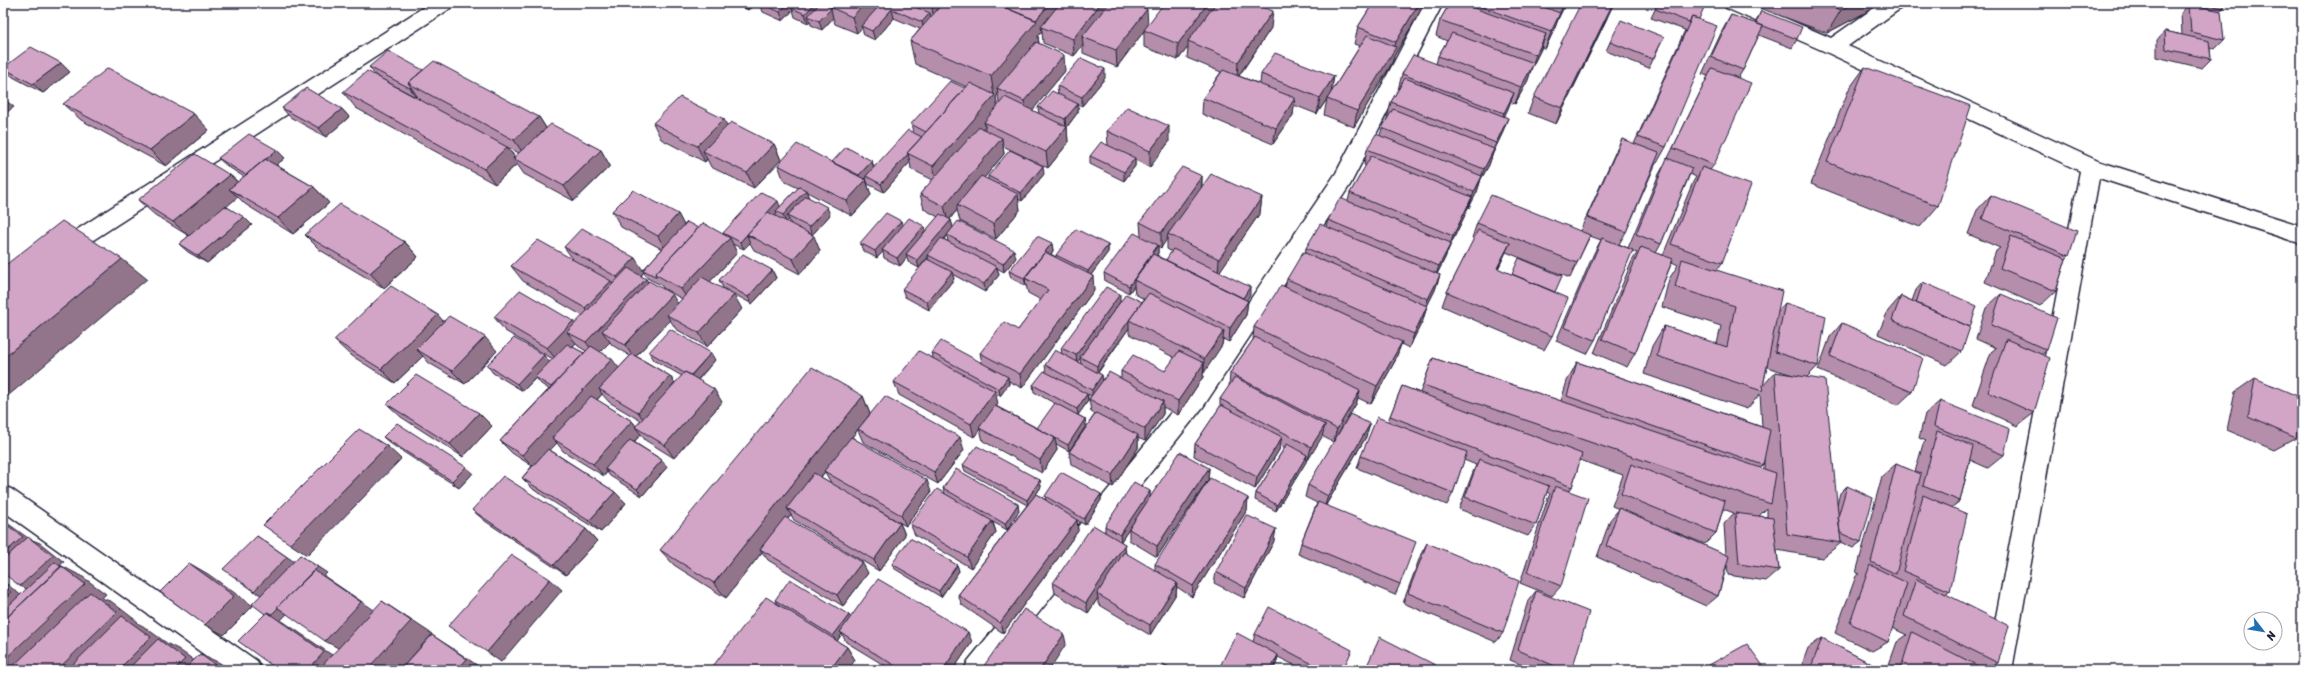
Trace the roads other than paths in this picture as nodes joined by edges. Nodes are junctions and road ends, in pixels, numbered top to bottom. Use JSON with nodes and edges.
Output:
{"nodes":[{"id":1,"x":444,"y":3,"type":"edge"},
{"id":2,"x":1434,"y":3,"type":"edge"},
{"id":3,"x":1733,"y":3,"type":"edge"},
{"id":4,"x":1894,"y":3,"type":"edge"},
{"id":5,"x":1833,"y":47,"type":"junction"},
{"id":6,"x":2091,"y":167,"type":"junction"},
{"id":7,"x":2302,"y":235,"type":"edge"},
{"id":8,"x":45,"y":262,"type":"edge"},
{"id":9,"x":3,"y":497,"type":"edge"},
{"id":10,"x":248,"y":670,"type":"edge"},
{"id":11,"x":977,"y":670,"type":"edge"},
{"id":12,"x":1998,"y":670,"type":"edge"}],
"edges":[{"from":1,"to":8,"type":"street"},
{"from":2,"to":11,"type":"street"},
{"from":3,"to":5,"type":"street"},
{"from":4,"to":5,"type":"street"},
{"from":5,"to":6,"type":"street"},
{"from":6,"to":7,"type":"street"},
{"from":6,"to":12,"type":"street"},
{"from":9,"to":10,"type":"street"}]}
